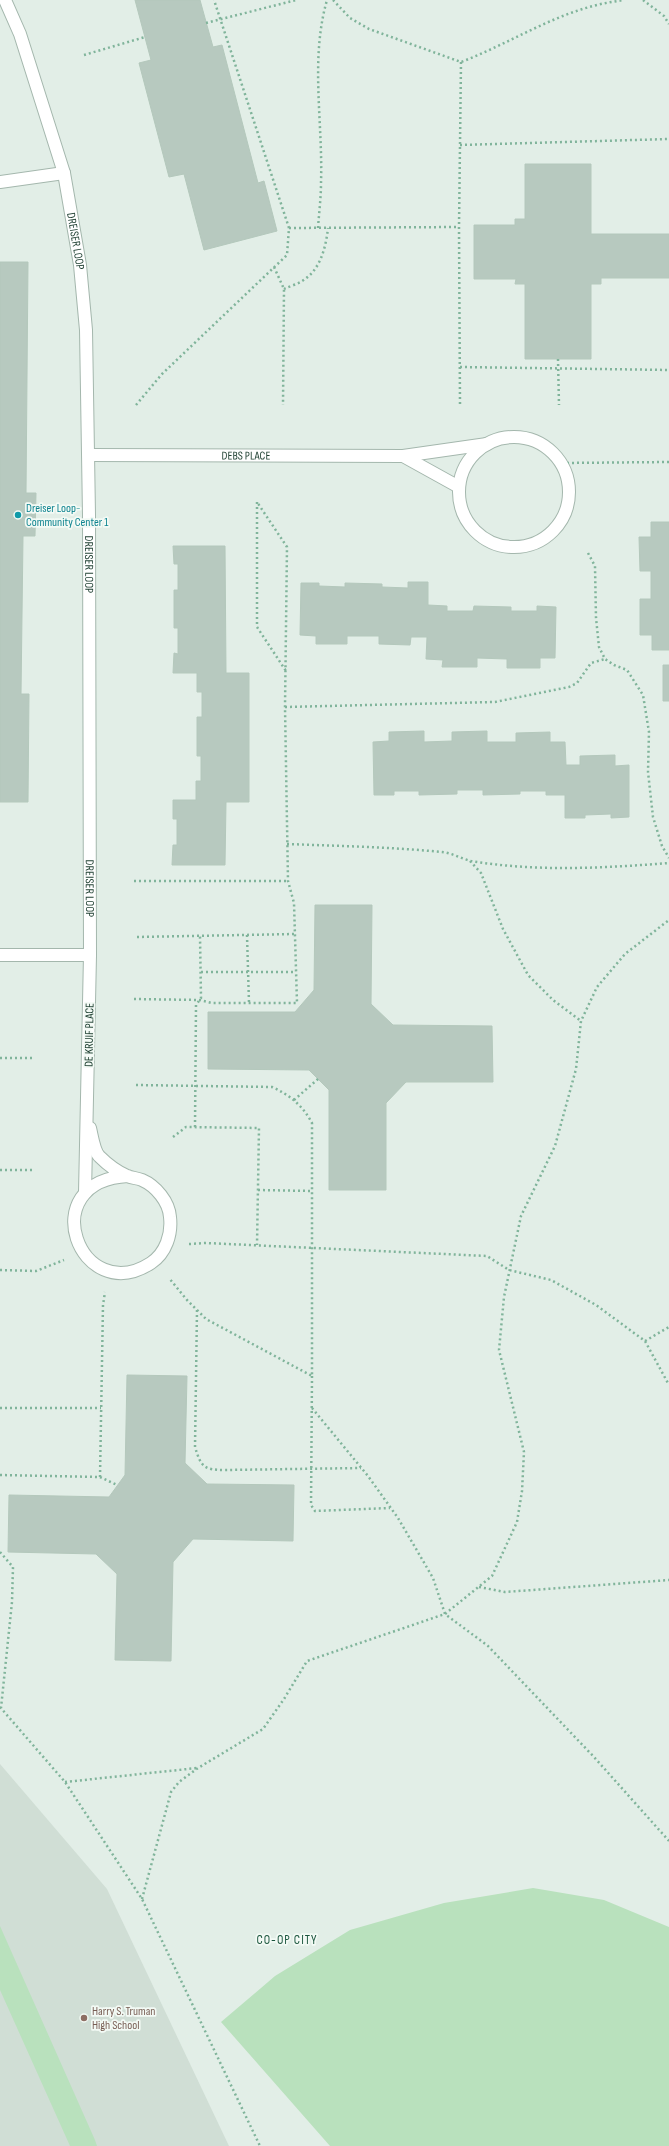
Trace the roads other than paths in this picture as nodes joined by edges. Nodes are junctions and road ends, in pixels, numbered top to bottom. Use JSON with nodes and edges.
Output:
{"nodes":[{"id":1,"x":5,"y":0,"type":"edge"},
{"id":2,"x":64,"y":173,"type":"junction"},
{"id":3,"x":0,"y":182,"type":"edge"},
{"id":4,"x":487,"y":444,"type":"junction"},
{"id":5,"x":89,"y":455,"type":"junction"},
{"id":6,"x":403,"y":456,"type":"junction"},
{"id":7,"x":459,"y":487,"type":"junction"},
{"id":8,"x":0,"y":955,"type":"edge"},
{"id":9,"x":90,"y":955,"type":"junction"},
{"id":10,"x":87,"y":1116,"type":"junction"},
{"id":11,"x":128,"y":1176,"type":"junction"},
{"id":12,"x":85,"y":1193,"type":"junction"}],
"edges":[{"from":1,"to":2,"type":"street","name":"DREISER LOOP"},
{"from":2,"to":3,"type":"street"},
{"from":2,"to":5,"type":"street","name":"DREISER LOOP"},
{"from":4,"to":6,"type":"street","name":"DEBS PLACE"},
{"from":4,"to":7,"type":"street","name":"DEBS PLACE"},
{"from":4,"to":7,"type":"street","name":"DEBS PLACE"},
{"from":5,"to":6,"type":"street","name":"DEBS PLACE"},
{"from":5,"to":9,"type":"street","name":"DREISER LOOP"},
{"from":6,"to":7,"type":"street","name":"DEBS PLACE"},
{"from":8,"to":9,"type":"street"},
{"from":9,"to":10,"type":"street","name":"DE KRUIF PLACE"},
{"from":10,"to":11,"type":"street","name":"DE KRUIF PLACE"},
{"from":10,"to":12,"type":"street","name":"DE KRUIF PLACE"},
{"from":11,"to":12,"type":"street","name":"DE KRUIF PLACE"},
{"from":11,"to":12,"type":"street","name":"DE KRUIF PLACE"}]}
